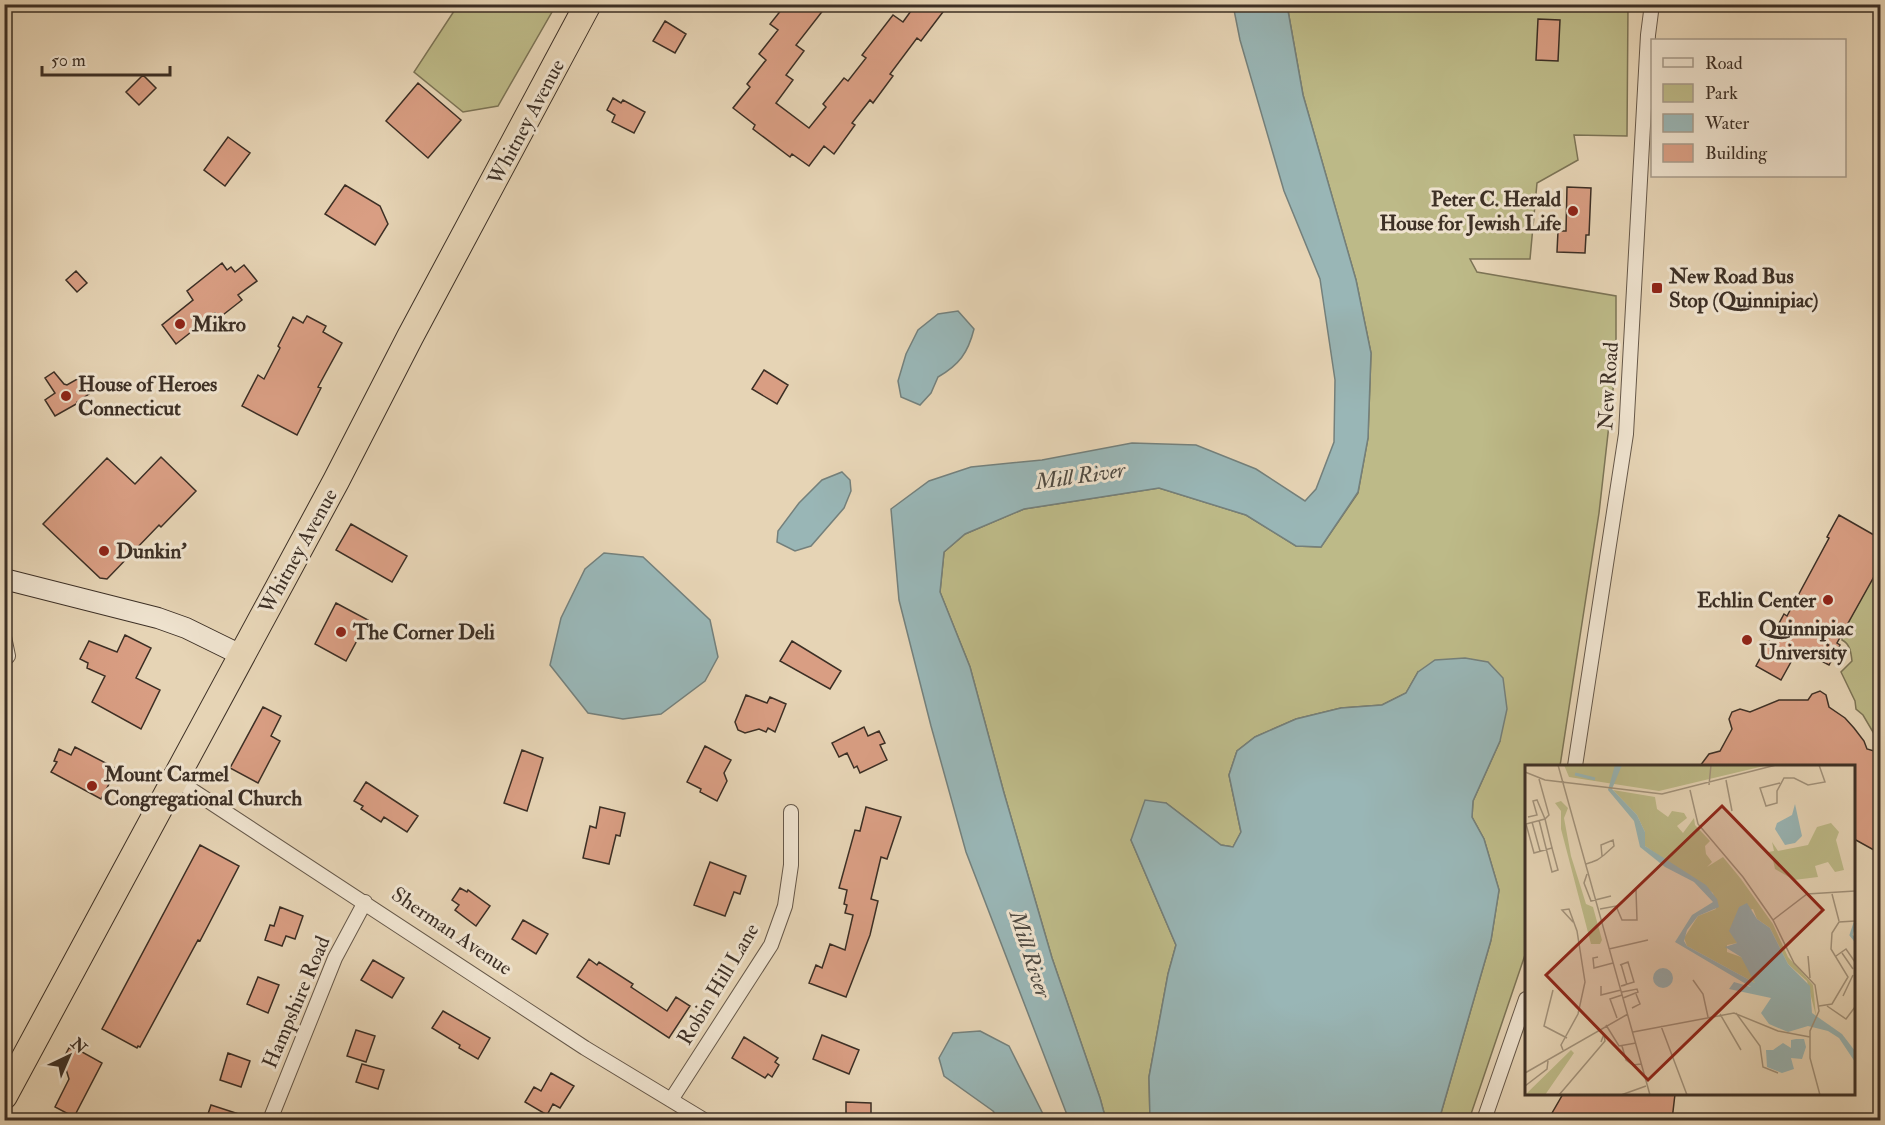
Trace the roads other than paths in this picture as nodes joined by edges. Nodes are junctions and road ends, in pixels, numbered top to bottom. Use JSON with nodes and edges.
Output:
{"nodes":[{"id":1,"x":588,"y":4,"type":"edge"},
{"id":2,"x":1652,"y":4,"type":"edge"},
{"id":3,"x":4,"y":579,"type":"edge"},
{"id":4,"x":4,"y":638,"type":"edge"},
{"id":5,"x":241,"y":655,"type":"junction"},
{"id":6,"x":4,"y":660,"type":"edge"},
{"id":7,"x":1575,"y":765,"type":"edge"},
{"id":8,"x":175,"y":779,"type":"junction"},
{"id":9,"x":791,"y":812,"type":"dead end"},
{"id":10,"x":365,"y":902,"type":"junction"},
{"id":11,"x":1525,"y":1005,"type":"edge"},
{"id":12,"x":4,"y":1096,"type":"edge"},
{"id":13,"x":671,"y":1100,"type":"junction"},
{"id":14,"x":270,"y":1120,"type":"edge"},
{"id":15,"x":704,"y":1120,"type":"edge"},
{"id":16,"x":1484,"y":1120,"type":"edge"}],
"edges":[{"from":1,"to":5,"type":"highway","name":"Whitney Avenue"},
{"from":2,"to":7,"type":"street","name":"New Road"},
{"from":3,"to":5,"type":"main road"},
{"from":4,"to":6,"type":"street"},
{"from":5,"to":8,"type":"highway","name":"Whitney Avenue"},
{"from":8,"to":10,"type":"street","name":"Sherman Avenue"},
{"from":8,"to":12,"type":"highway","name":"Whitney Avenue"},
{"from":9,"to":13,"type":"street","name":"Robin Hill Lane"},
{"from":10,"to":13,"type":"street","name":"Sherman Avenue"},
{"from":10,"to":14,"type":"street","name":"Hampshire Road"},
{"from":11,"to":16,"type":"street"},
{"from":13,"to":15,"type":"street","name":"Sherman Avenue"}]}
